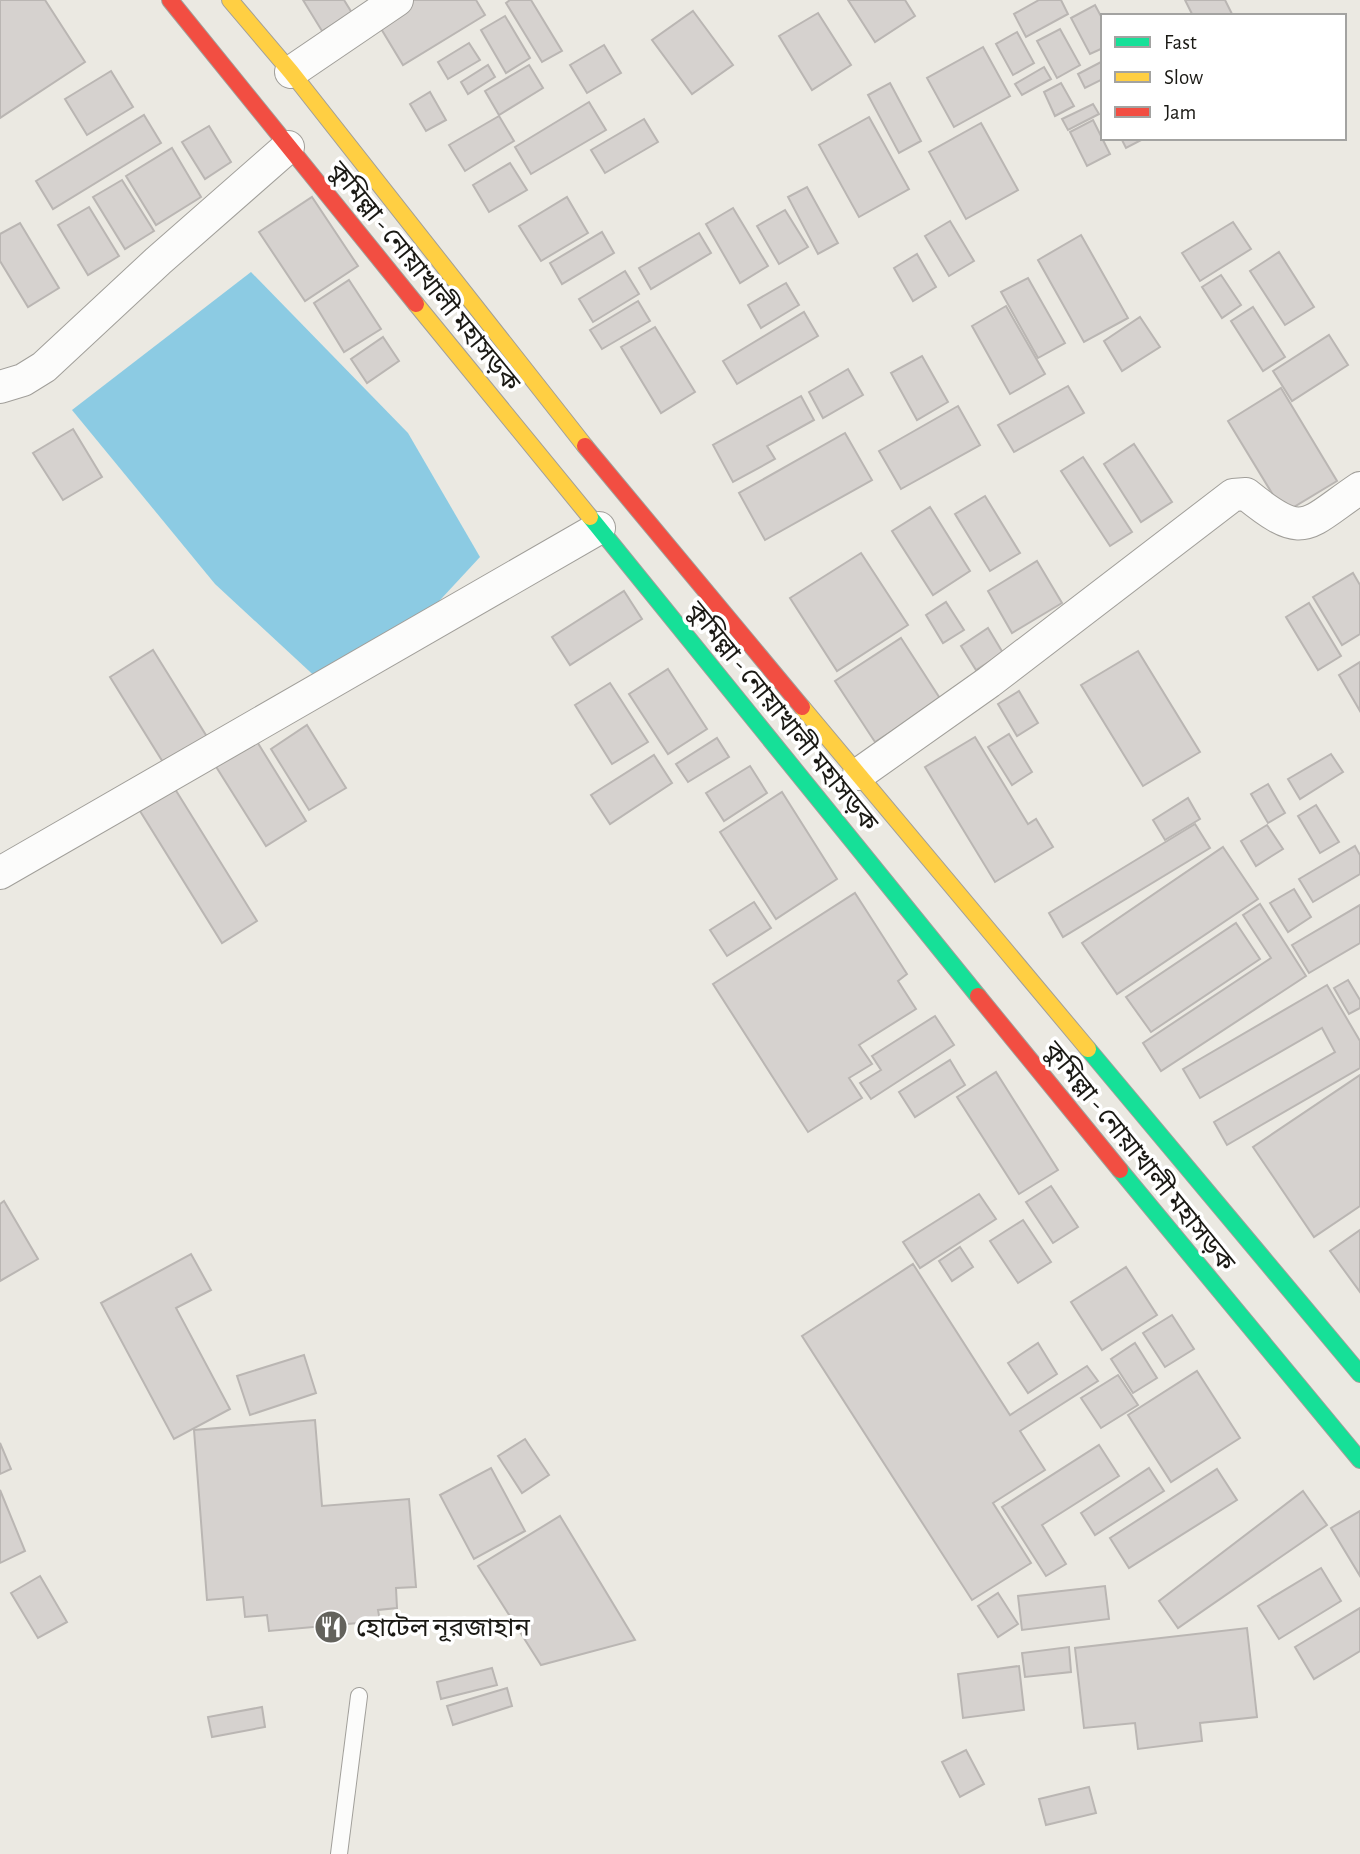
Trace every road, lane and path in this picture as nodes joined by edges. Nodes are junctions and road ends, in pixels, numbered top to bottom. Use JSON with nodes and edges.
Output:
{"nodes":[{"id":1,"x":170,"y":0,"type":"edge"},
{"id":2,"x":230,"y":0,"type":"edge"},
{"id":3,"x":397,"y":0,"type":"edge"},
{"id":4,"x":291,"y":72,"type":"junction"},
{"id":5,"x":288,"y":147,"type":"junction"},
{"id":6,"x":0,"y":387,"type":"edge"},
{"id":7,"x":1360,"y":488,"type":"edge"},
{"id":8,"x":599,"y":528,"type":"junction"},
{"id":9,"x":859,"y":774,"type":"junction"},
{"id":10,"x":0,"y":873,"type":"edge"},
{"id":11,"x":1360,"y":1374,"type":"edge"},
{"id":12,"x":1360,"y":1460,"type":"edge"},
{"id":13,"x":359,"y":1696,"type":"dead end"},
{"id":14,"x":339,"y":1854,"type":"edge"}],
"edges":[{"from":1,"to":5,"type":"main road","name":"কুমিল্লা - নোয়াখালী মহাসড়ক"},
{"from":2,"to":4,"type":"main road","name":"কুমিল্লা - নোয়াখালী মহাসড়ক"},
{"from":3,"to":4,"type":"street"},
{"from":4,"to":9,"type":"main road","name":"কুমিল্লা - নোয়াখালী মহাসড়ক"},
{"from":5,"to":6,"type":"street"},
{"from":5,"to":8,"type":"main road","name":"কুমিল্লা - নোয়াখালী মহাসড়ক"},
{"from":7,"to":9,"type":"street"},
{"from":8,"to":10,"type":"street"},
{"from":8,"to":12,"type":"main road","name":"কুমিল্লা - নোয়াখালী মহাসড়ক"},
{"from":9,"to":11,"type":"main road","name":"কুমিল্লা - নোয়াখালী মহাসড়ক"},
{"from":13,"to":14,"type":"lane"}]}
